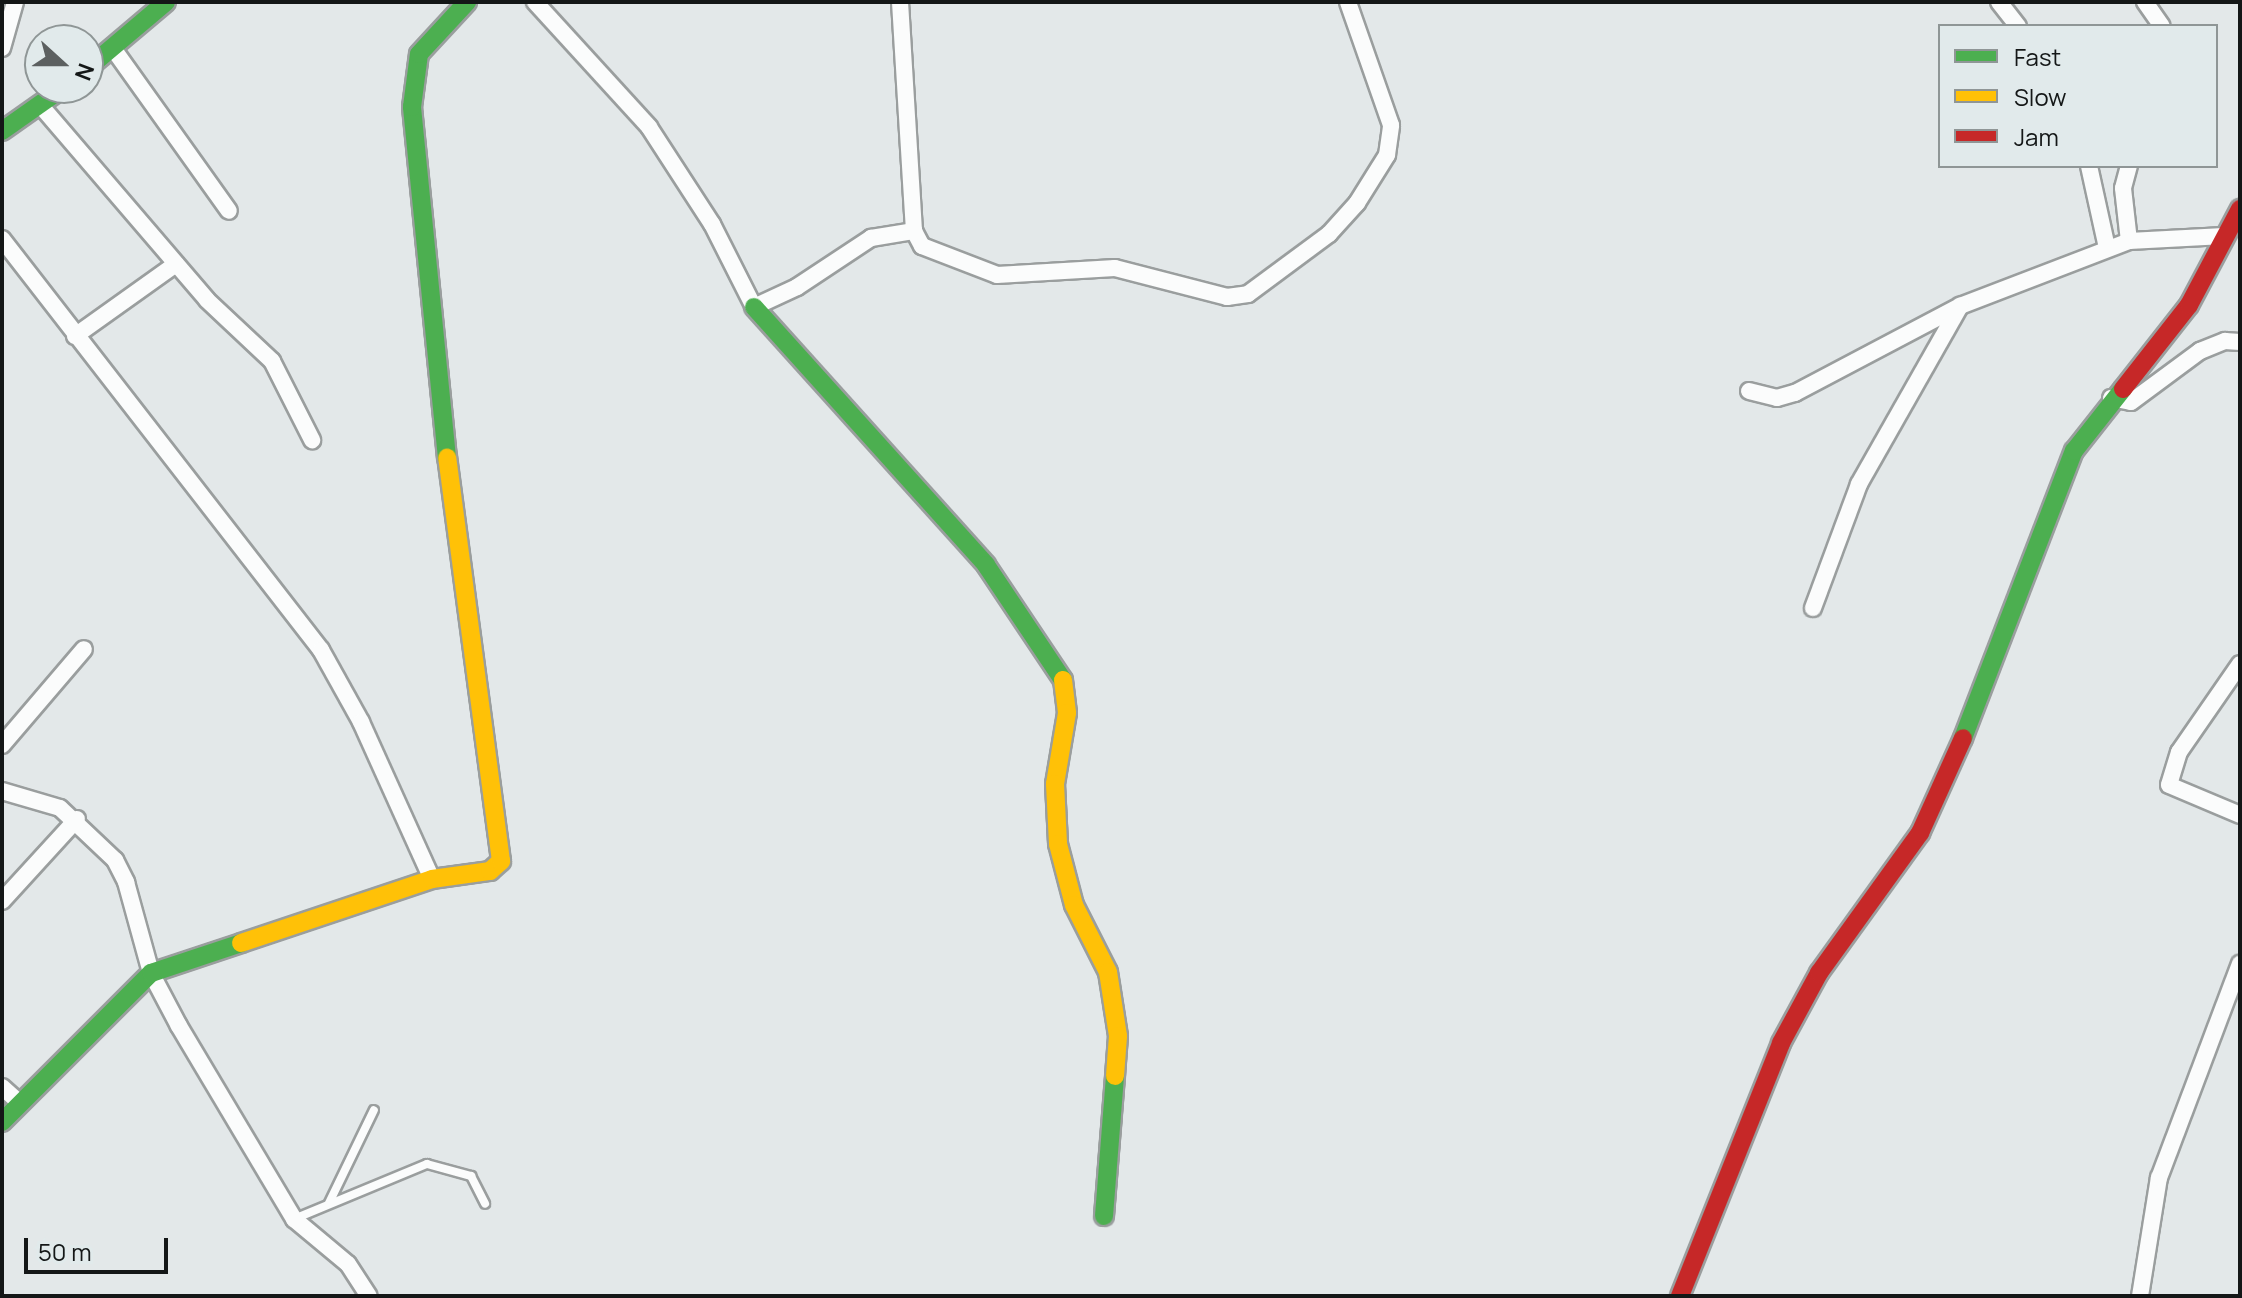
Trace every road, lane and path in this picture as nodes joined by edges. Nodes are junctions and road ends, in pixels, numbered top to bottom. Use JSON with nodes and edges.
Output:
{"nodes":[{"id":1,"x":15,"y":2,"type":"edge"},
{"id":2,"x":166,"y":2,"type":"edge"},
{"id":3,"x":467,"y":2,"type":"edge"},
{"id":4,"x":535,"y":2,"type":"edge"},
{"id":5,"x":900,"y":2,"type":"edge"},
{"id":6,"x":1348,"y":2,"type":"edge"},
{"id":7,"x":1999,"y":2,"type":"edge"},
{"id":8,"x":2145,"y":2,"type":"edge"},
{"id":9,"x":2016,"y":24,"type":"edge"},
{"id":10,"x":2161,"y":24,"type":"edge"},
{"id":11,"x":112,"y":47,"type":"junction"},
{"id":12,"x":2,"y":48,"type":"edge"},
{"id":13,"x":104,"y":54,"type":"edge"},
{"id":14,"x":43,"y":104,"type":"edge"},
{"id":15,"x":41,"y":106,"type":"junction"},
{"id":16,"x":2,"y":131,"type":"edge"},
{"id":17,"x":2089,"y":168,"type":"edge"},
{"id":18,"x":2128,"y":168,"type":"edge"},
{"id":19,"x":2240,"y":209,"type":"edge"},
{"id":20,"x":229,"y":211,"type":"dead end"},
{"id":21,"x":914,"y":231,"type":"junction"},
{"id":22,"x":2224,"y":236,"type":"junction"},
{"id":23,"x":2,"y":239,"type":"edge"},
{"id":24,"x":2129,"y":241,"type":"junction"},
{"id":25,"x":2107,"y":248,"type":"junction"},
{"id":26,"x":176,"y":264,"type":"junction"},
{"id":27,"x":1960,"y":306,"type":"junction"},
{"id":28,"x":754,"y":307,"type":"junction"},
{"id":29,"x":75,"y":336,"type":"junction"},
{"id":30,"x":2240,"y":342,"type":"edge"},
{"id":31,"x":1749,"y":391,"type":"dead end"},
{"id":32,"x":2111,"y":398,"type":"junction"},
{"id":33,"x":312,"y":440,"type":"dead end"},
{"id":34,"x":1813,"y":608,"type":"dead end"},
{"id":35,"x":84,"y":649,"type":"dead end"},
{"id":36,"x":2240,"y":664,"type":"edge"},
{"id":37,"x":2,"y":745,"type":"edge"},
{"id":38,"x":2,"y":791,"type":"edge"},
{"id":39,"x":2240,"y":815,"type":"edge"},
{"id":40,"x":77,"y":819,"type":"junction"},
{"id":41,"x":432,"y":879,"type":"junction"},
{"id":42,"x":2,"y":901,"type":"edge"},
{"id":43,"x":2240,"y":964,"type":"edge"},
{"id":44,"x":151,"y":973,"type":"junction"},
{"id":45,"x":2,"y":1087,"type":"edge"},
{"id":46,"x":20,"y":1103,"type":"junction"},
{"id":47,"x":374,"y":1110,"type":"dead end"},
{"id":48,"x":2,"y":1122,"type":"edge"},
{"id":49,"x":329,"y":1204,"type":"junction"},
{"id":50,"x":485,"y":1204,"type":"dead end"},
{"id":51,"x":1104,"y":1216,"type":"dead end"},
{"id":52,"x":294,"y":1219,"type":"junction"},
{"id":53,"x":369,"y":1296,"type":"edge"},
{"id":54,"x":1680,"y":1296,"type":"edge"},
{"id":55,"x":2140,"y":1296,"type":"edge"}],
"edges":[{"from":1,"to":12,"type":"street"},
{"from":2,"to":11,"type":"street"},
{"from":3,"to":41,"type":"street"},
{"from":4,"to":28,"type":"street"},
{"from":5,"to":21,"type":"street"},
{"from":6,"to":21,"type":"street"},
{"from":7,"to":9,"type":"street"},
{"from":8,"to":10,"type":"street"},
{"from":11,"to":13,"type":"street"},
{"from":11,"to":20,"type":"street"},
{"from":14,"to":15,"type":"street"},
{"from":15,"to":16,"type":"street"},
{"from":15,"to":26,"type":"street"},
{"from":17,"to":25,"type":"street"},
{"from":18,"to":24,"type":"street"},
{"from":19,"to":22,"type":"street"},
{"from":21,"to":28,"type":"street"},
{"from":22,"to":24,"type":"street"},
{"from":22,"to":32,"type":"street"},
{"from":23,"to":29,"type":"street"},
{"from":24,"to":25,"type":"street"},
{"from":25,"to":27,"type":"street"},
{"from":26,"to":29,"type":"street"},
{"from":26,"to":33,"type":"street"},
{"from":27,"to":31,"type":"street"},
{"from":27,"to":34,"type":"street"},
{"from":28,"to":51,"type":"street"},
{"from":29,"to":41,"type":"street"},
{"from":30,"to":32,"type":"street"},
{"from":32,"to":54,"type":"street"},
{"from":35,"to":37,"type":"street"},
{"from":36,"to":39,"type":"street"},
{"from":38,"to":40,"type":"street"},
{"from":40,"to":42,"type":"street"},
{"from":40,"to":44,"type":"street"},
{"from":41,"to":44,"type":"street"},
{"from":43,"to":55,"type":"street"},
{"from":44,"to":46,"type":"street"},
{"from":44,"to":52,"type":"street"},
{"from":45,"to":46,"type":"street"},
{"from":46,"to":48,"type":"street"},
{"from":47,"to":49,"type":"lane"},
{"from":49,"to":50,"type":"lane"},
{"from":49,"to":52,"type":"lane"},
{"from":52,"to":53,"type":"street"}]}
